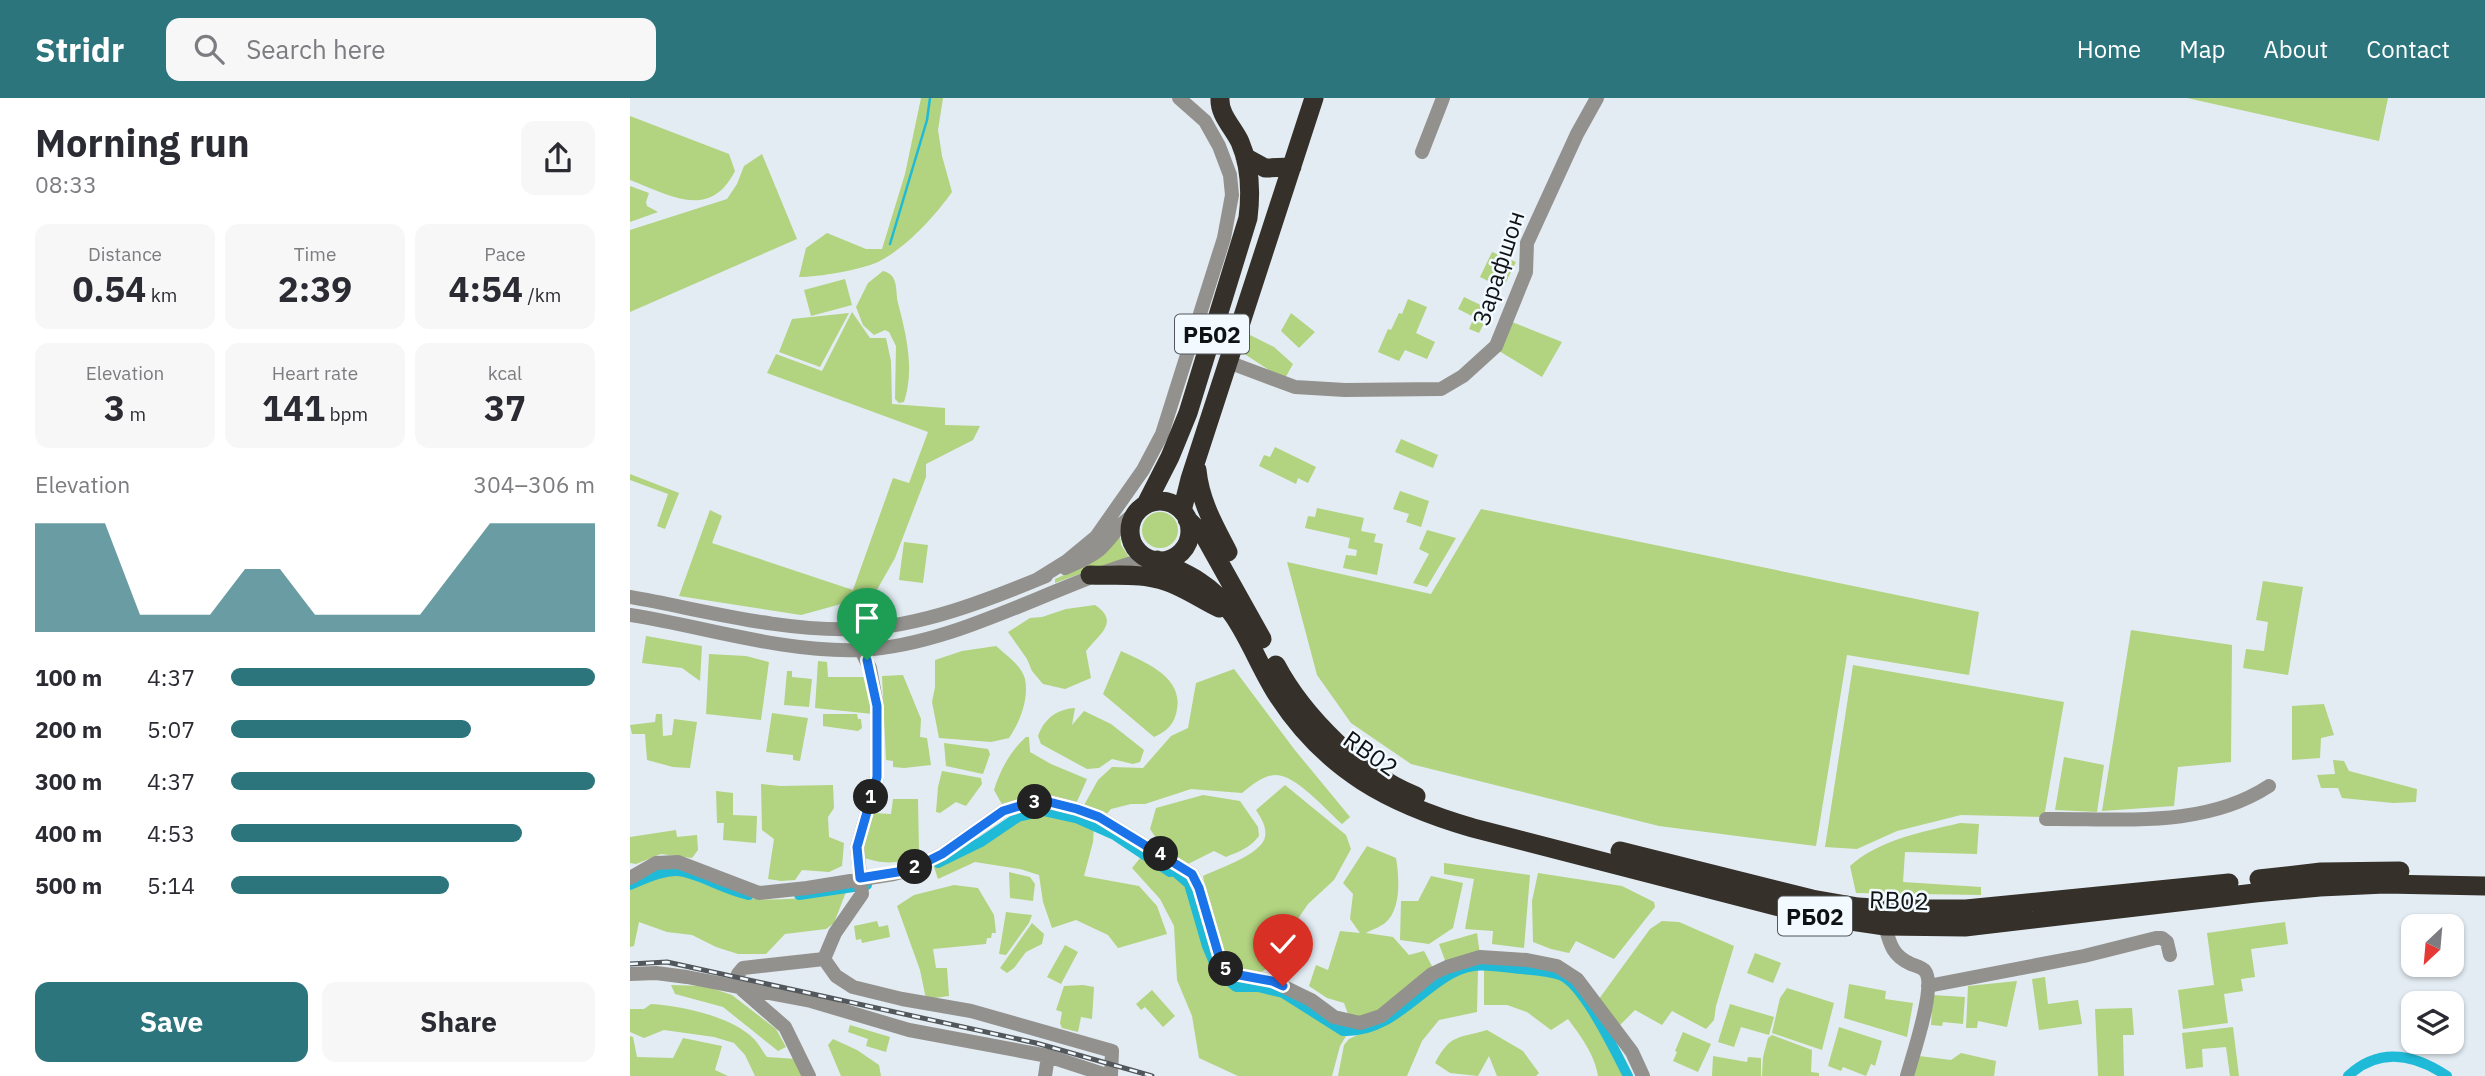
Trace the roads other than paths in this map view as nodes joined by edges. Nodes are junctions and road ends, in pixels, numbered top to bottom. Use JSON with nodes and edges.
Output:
{"nodes":[{"id":1,"x":1179,"y":98,"type":"edge"},
{"id":2,"x":1314,"y":98,"type":"edge"},
{"id":3,"x":1443,"y":98,"type":"edge"},
{"id":4,"x":1597,"y":98,"type":"edge"},
{"id":5,"x":1216,"y":102,"type":"edge"},
{"id":6,"x":1422,"y":152,"type":"dead end"},
{"id":7,"x":1245,"y":157,"type":"junction"},
{"id":8,"x":1293,"y":167,"type":"junction"},
{"id":9,"x":1228,"y":362,"type":"junction"},
{"id":10,"x":1162,"y":434,"type":"junction"},
{"id":11,"x":1170,"y":457,"type":"junction"},
{"id":12,"x":1196,"y":464,"type":"junction"},
{"id":13,"x":1140,"y":510,"type":"junction"},
{"id":14,"x":1185,"y":515,"type":"junction"},
{"id":15,"x":1153,"y":559,"type":"junction"},
{"id":16,"x":1090,"y":576,"type":"junction"},
{"id":17,"x":1038,"y":579,"type":"junction"},
{"id":18,"x":630,"y":597,"type":"edge"},
{"id":19,"x":630,"y":615,"type":"edge"},
{"id":20,"x":1240,"y":617,"type":"junction"},
{"id":21,"x":861,"y":650,"type":"junction"},
{"id":22,"x":2269,"y":786,"type":"dead end"},
{"id":23,"x":2046,"y":819,"type":"dead end"},
{"id":24,"x":2485,"y":874,"type":"edge"},
{"id":25,"x":630,"y":878,"type":"edge"},
{"id":26,"x":860,"y":878,"type":"junction"},
{"id":27,"x":2485,"y":886,"type":"edge"},
{"id":28,"x":1885,"y":926,"type":"junction"},
{"id":29,"x":2170,"y":955,"type":"dead end"},
{"id":30,"x":824,"y":959,"type":"junction"},
{"id":31,"x":630,"y":974,"type":"edge"},
{"id":32,"x":1928,"y":986,"type":"junction"},
{"id":33,"x":739,"y":987,"type":"junction"},
{"id":34,"x":1048,"y":1056,"type":"junction"},
{"id":35,"x":809,"y":1076,"type":"edge"},
{"id":36,"x":1045,"y":1076,"type":"edge"},
{"id":37,"x":1110,"y":1076,"type":"edge"},
{"id":38,"x":1643,"y":1076,"type":"edge"},
{"id":39,"x":1907,"y":1076,"type":"edge"}],
"edges":[{"from":1,"to":10,"type":"street"},
{"from":2,"to":8,"type":"highway"},
{"from":3,"to":6,"type":"street"},
{"from":4,"to":9,"type":"street","name":"Зарафшон"},
{"from":5,"to":7,"type":"highway"},
{"from":7,"to":8,"type":"highway"},
{"from":7,"to":11,"type":"highway","number":"РБ02"},
{"from":8,"to":9,"type":"highway","number":"РБ02"},
{"from":9,"to":12,"type":"highway","number":"РБ02"},
{"from":10,"to":11,"type":"highway"},
{"from":10,"to":17,"type":"street"},
{"from":11,"to":13,"type":"highway","number":"РБ02"},
{"from":12,"to":14,"type":"highway","number":"РБ02"},
{"from":12,"to":20,"type":"highway"},
{"from":13,"to":14,"type":"highway"},
{"from":13,"to":15,"type":"highway","number":"РБ02"},
{"from":13,"to":17,"type":"street"},
{"from":14,"to":15,"type":"highway","number":"РБ02"},
{"from":14,"to":20,"type":"highway","number":"РБ02"},
{"from":15,"to":16,"type":"street"},
{"from":15,"to":20,"type":"highway","number":"РБ02"},
{"from":16,"to":20,"type":"highway"},
{"from":16,"to":21,"type":"street"},
{"from":17,"to":18,"type":"street"},
{"from":19,"to":21,"type":"street"},
{"from":20,"to":24,"type":"highway","name":"RB02","number":"РБ02"},
{"from":20,"to":28,"type":"highway","name":"RB02","number":"РБ02"},
{"from":21,"to":26,"type":"street"},
{"from":22,"to":23,"type":"street"},
{"from":25,"to":26,"type":"street"},
{"from":26,"to":30,"type":"street"},
{"from":26,"to":38,"type":"street"},
{"from":27,"to":28,"type":"highway","name":"RB02","number":"РБ02"},
{"from":28,"to":32,"type":"street"},
{"from":29,"to":32,"type":"street"},
{"from":30,"to":33,"type":"street"},
{"from":30,"to":37,"type":"street"},
{"from":31,"to":33,"type":"street"},
{"from":32,"to":39,"type":"street"},
{"from":33,"to":34,"type":"street"},
{"from":33,"to":35,"type":"street"},
{"from":34,"to":36,"type":"street"},
{"from":34,"to":37,"type":"street"}]}
